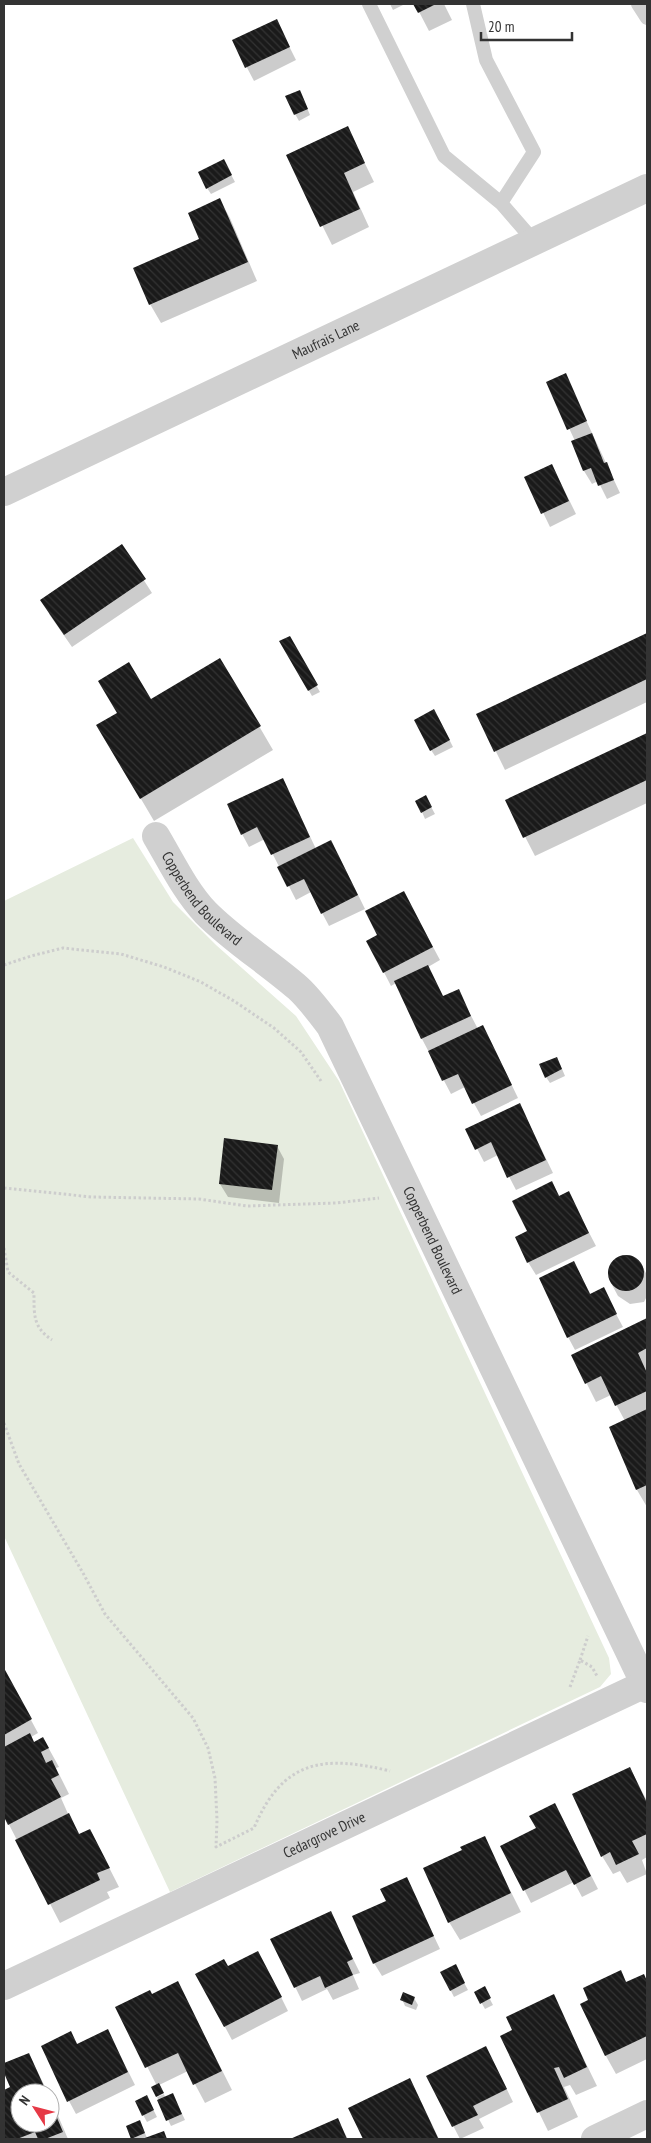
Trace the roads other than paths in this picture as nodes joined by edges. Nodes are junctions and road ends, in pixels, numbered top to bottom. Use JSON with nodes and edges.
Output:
{"nodes":[{"id":1,"x":369,"y":4,"type":"edge"},
{"id":2,"x":473,"y":4,"type":"edge"},
{"id":3,"x":638,"y":4,"type":"edge"},
{"id":4,"x":647,"y":18,"type":"edge"},
{"id":5,"x":647,"y":188,"type":"edge"},
{"id":6,"x":501,"y":203,"type":"junction"},
{"id":7,"x":534,"y":241,"type":"junction"},
{"id":8,"x":4,"y":492,"type":"edge"},
{"id":9,"x":156,"y":836,"type":"dead end"},
{"id":10,"x":646,"y":1686,"type":"edge"},
{"id":11,"x":4,"y":1986,"type":"edge"},
{"id":12,"x":647,"y":2114,"type":"edge"},
{"id":13,"x":595,"y":2139,"type":"edge"}],
"edges":[{"from":1,"to":6,"type":"lane"},
{"from":2,"to":6,"type":"lane"},
{"from":3,"to":4,"type":"lane"},
{"from":5,"to":7,"type":"street","name":"Maufrais Lane"},
{"from":6,"to":7,"type":"lane"},
{"from":7,"to":8,"type":"street","name":"Maufrais Lane"},
{"from":9,"to":10,"type":"street","name":"Copperbend Boulevard"},
{"from":10,"to":11,"type":"street","name":"Cedargrove Drive"},
{"from":12,"to":13,"type":"street"}]}
